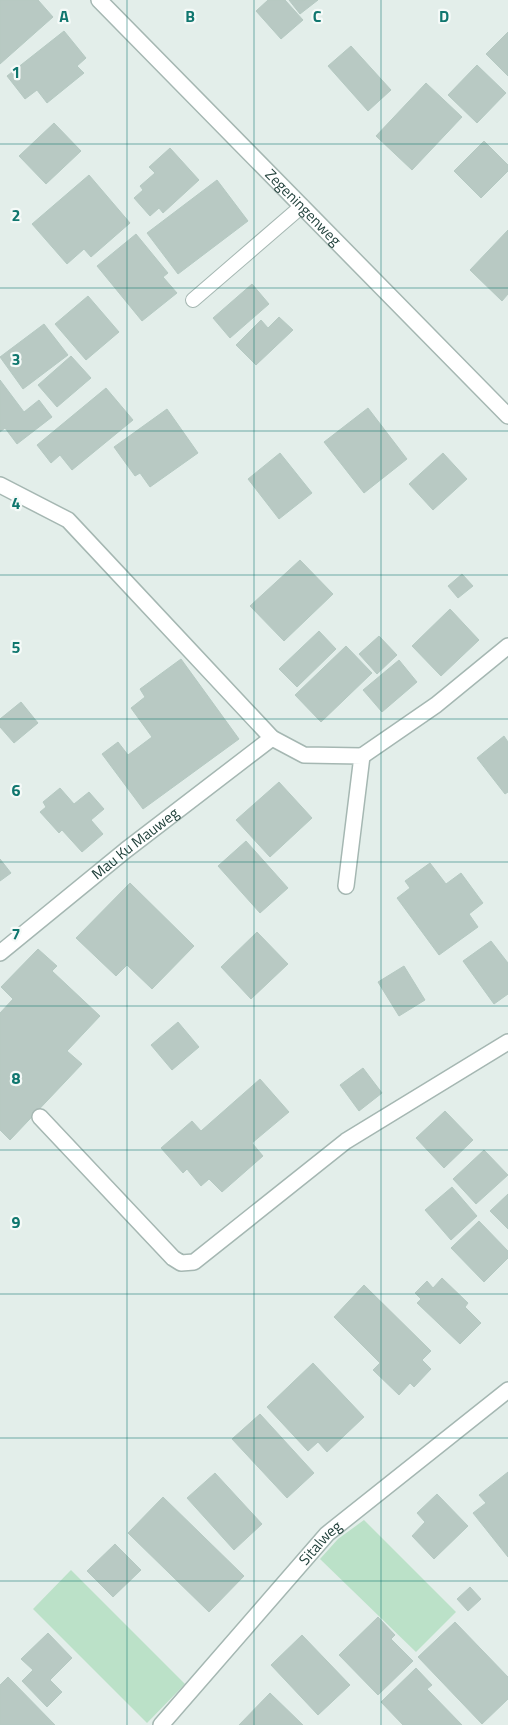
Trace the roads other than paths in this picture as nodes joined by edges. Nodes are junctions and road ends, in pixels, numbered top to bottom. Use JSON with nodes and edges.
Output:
{"nodes":[{"id":1,"x":98,"y":0,"type":"edge"},
{"id":2,"x":302,"y":206,"type":"junction"},
{"id":3,"x":193,"y":300,"type":"dead end"},
{"id":4,"x":508,"y":416,"type":"edge"},
{"id":5,"x":0,"y":485,"type":"edge"},
{"id":6,"x":508,"y":646,"type":"edge"},
{"id":7,"x":272,"y":738,"type":"junction"},
{"id":8,"x":362,"y":756,"type":"junction"},
{"id":9,"x":346,"y":886,"type":"dead end"},
{"id":10,"x":0,"y":953,"type":"edge"},
{"id":11,"x":508,"y":1042,"type":"edge"},
{"id":12,"x":40,"y":1117,"type":"dead end"},
{"id":13,"x":508,"y":1390,"type":"edge"},
{"id":14,"x":161,"y":1725,"type":"edge"}],
"edges":[{"from":1,"to":2,"type":"street","name":"Zegeningenweg"},
{"from":2,"to":3,"type":"lane"},
{"from":2,"to":4,"type":"street","name":"Zegeningenweg"},
{"from":5,"to":7,"type":"street"},
{"from":6,"to":8,"type":"street"},
{"from":7,"to":8,"type":"street"},
{"from":7,"to":10,"type":"street","name":"Mau Ku Mauweg"},
{"from":8,"to":9,"type":"street"},
{"from":11,"to":12,"type":"street"},
{"from":13,"to":14,"type":"street","name":"Sitalweg"}]}
